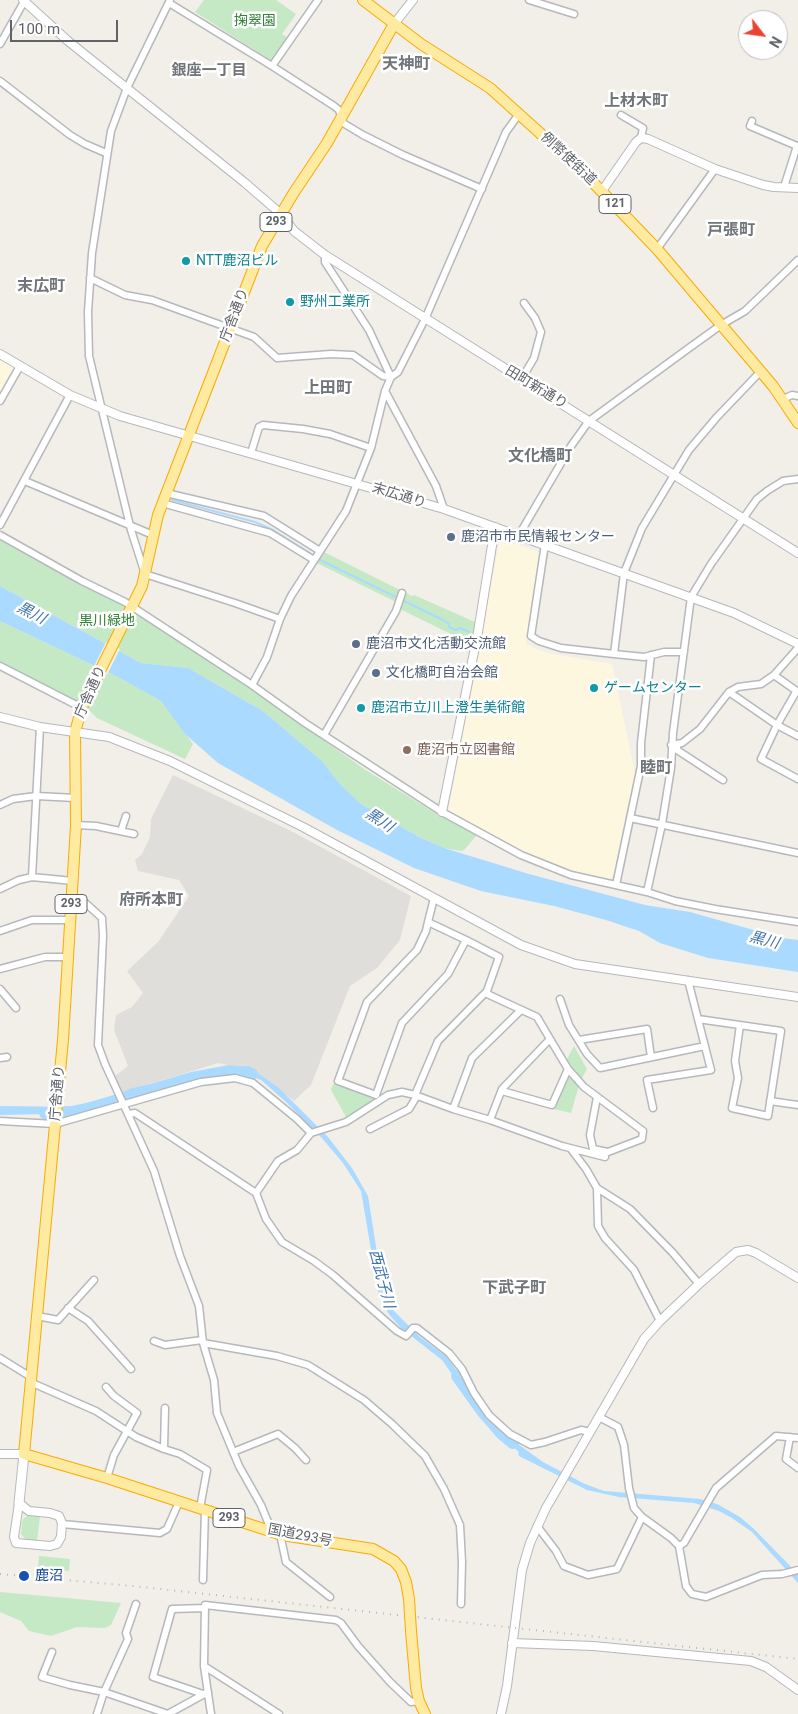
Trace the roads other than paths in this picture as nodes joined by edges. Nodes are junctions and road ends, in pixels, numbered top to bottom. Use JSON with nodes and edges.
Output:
{"nodes":[{"id":1,"x":24,"y":0,"type":"edge"},
{"id":2,"x":318,"y":0,"type":"edge"},
{"id":3,"x":363,"y":0,"type":"edge"},
{"id":4,"x":413,"y":0,"type":"edge"},
{"id":5,"x":529,"y":0,"type":"edge"},
{"id":6,"x":170,"y":1,"type":"edge"},
{"id":7,"x":574,"y":14,"type":"dead end"},
{"id":8,"x":394,"y":24,"type":"junction"},
{"id":9,"x":1,"y":40,"type":"edge"},
{"id":10,"x":272,"y":66,"type":"junction"},
{"id":11,"x":0,"y":81,"type":"edge"},
{"id":12,"x":127,"y":88,"type":"junction"},
{"id":13,"x":519,"y":114,"type":"junction"},
{"id":14,"x":621,"y":115,"type":"dead end"},
{"id":15,"x":341,"y":117,"type":"junction"},
{"id":16,"x":752,"y":120,"type":"dead end"},
{"id":17,"x":641,"y":138,"type":"junction"},
{"id":18,"x":106,"y":153,"type":"junction"},
{"id":19,"x":715,"y":168,"type":"junction"},
{"id":20,"x":784,"y":187,"type":"junction"},
{"id":21,"x":798,"y":188,"type":"edge"},
{"id":22,"x":482,"y":189,"type":"junction"},
{"id":23,"x":602,"y":191,"type":"junction"},
{"id":24,"x":281,"y":214,"type":"junction"},
{"id":25,"x":657,"y":249,"type":"junction"},
{"id":26,"x":325,"y":255,"type":"junction"},
{"id":27,"x":798,"y":260,"type":"edge"},
{"id":28,"x":90,"y":278,"type":"junction"},
{"id":29,"x":524,"y":303,"type":"dead end"},
{"id":30,"x":424,"y":319,"type":"junction"},
{"id":31,"x":721,"y":325,"type":"junction"},
{"id":32,"x":230,"y":329,"type":"junction"},
{"id":33,"x":0,"y":354,"type":"edge"},
{"id":34,"x":20,"y":366,"type":"junction"},
{"id":35,"x":761,"y":371,"type":"junction"},
{"id":36,"x":390,"y":377,"type":"junction"},
{"id":37,"x":521,"y":380,"type":"junction"},
{"id":38,"x":385,"y":391,"type":"junction"},
{"id":39,"x":70,"y":394,"type":"junction"},
{"id":40,"x":798,"y":396,"type":"edge"},
{"id":41,"x":783,"y":399,"type":"junction"},
{"id":42,"x":0,"y":401,"type":"edge"},
{"id":43,"x":102,"y":409,"type":"junction"},
{"id":44,"x":589,"y":421,"type":"junction"},
{"id":45,"x":798,"y":423,"type":"edge"},
{"id":46,"x":189,"y":436,"type":"junction"},
{"id":47,"x":370,"y":448,"type":"junction"},
{"id":48,"x":251,"y":453,"type":"junction"},
{"id":49,"x":675,"y":474,"type":"junction"},
{"id":50,"x":798,"y":479,"type":"edge"},
{"id":51,"x":25,"y":480,"type":"junction"},
{"id":52,"x":358,"y":483,"type":"junction"},
{"id":53,"x":166,"y":492,"type":"junction"},
{"id":54,"x":162,"y":503,"type":"junction"},
{"id":55,"x":444,"y":509,"type":"junction"},
{"id":56,"x":743,"y":518,"type":"junction"},
{"id":57,"x":0,"y":525,"type":"edge"},
{"id":58,"x":130,"y":525,"type":"junction"},
{"id":59,"x":495,"y":527,"type":"junction"},
{"id":60,"x":0,"y":535,"type":"edge"},
{"id":61,"x":152,"y":535,"type":"junction"},
{"id":62,"x":519,"y":535,"type":"junction"},
{"id":63,"x":545,"y":544,"type":"junction"},
{"id":64,"x":320,"y":551,"type":"junction"},
{"id":65,"x":798,"y":553,"type":"edge"},
{"id":66,"x":314,"y":560,"type":"junction"},
{"id":67,"x":624,"y":573,"type":"junction"},
{"id":68,"x":145,"y":574,"type":"junction"},
{"id":69,"x":402,"y":593,"type":"dead end"},
{"id":70,"x":691,"y":597,"type":"junction"},
{"id":71,"x":131,"y":608,"type":"junction"},
{"id":72,"x":280,"y":619,"type":"junction"},
{"id":73,"x":798,"y":646,"type":"edge"},
{"id":74,"x":684,"y":652,"type":"junction"},
{"id":75,"x":614,"y":654,"type":"junction"},
{"id":76,"x":651,"y":655,"type":"junction"},
{"id":77,"x":0,"y":666,"type":"edge"},
{"id":78,"x":774,"y":675,"type":"junction"},
{"id":79,"x":252,"y":685,"type":"junction"},
{"id":80,"x":729,"y":692,"type":"junction"},
{"id":81,"x":797,"y":692,"type":"edge"},
{"id":82,"x":82,"y":708,"type":"junction"},
{"id":83,"x":0,"y":716,"type":"edge"},
{"id":84,"x":777,"y":725,"type":"junction"},
{"id":85,"x":40,"y":728,"type":"junction"},
{"id":86,"x":75,"y":732,"type":"junction"},
{"id":87,"x":324,"y":735,"type":"junction"},
{"id":88,"x":798,"y":736,"type":"edge"},
{"id":89,"x":674,"y":745,"type":"junction"},
{"id":90,"x":798,"y":779,"type":"edge"},
{"id":91,"x":723,"y":780,"type":"dead end"},
{"id":92,"x":36,"y":796,"type":"junction"},
{"id":93,"x":76,"y":798,"type":"junction"},
{"id":94,"x":0,"y":806,"type":"edge"},
{"id":95,"x":442,"y":812,"type":"junction"},
{"id":96,"x":126,"y":816,"type":"dead end"},
{"id":97,"x":630,"y":818,"type":"junction"},
{"id":98,"x":662,"y":824,"type":"junction"},
{"id":99,"x":76,"y":825,"type":"junction"},
{"id":100,"x":121,"y":831,"type":"junction"},
{"id":101,"x":131,"y":835,"type":"dead end"},
{"id":102,"x":798,"y":853,"type":"edge"},
{"id":103,"x":32,"y":877,"type":"junction"},
{"id":104,"x":73,"y":881,"type":"junction"},
{"id":105,"x":616,"y":885,"type":"junction"},
{"id":106,"x":0,"y":889,"type":"edge"},
{"id":107,"x":647,"y":892,"type":"junction"},
{"id":108,"x":72,"y":898,"type":"junction"},
{"id":109,"x":434,"y":898,"type":"junction"},
{"id":110,"x":70,"y":920,"type":"junction"},
{"id":111,"x":428,"y":922,"type":"junction"},
{"id":112,"x":798,"y":922,"type":"edge"},
{"id":113,"x":0,"y":931,"type":"edge"},
{"id":114,"x":466,"y":940,"type":"junction"},
{"id":115,"x":68,"y":957,"type":"junction"},
{"id":116,"x":0,"y":969,"type":"edge"},
{"id":117,"x":688,"y":980,"type":"junction"},
{"id":118,"x":0,"y":989,"type":"edge"},
{"id":119,"x":485,"y":993,"type":"junction"},
{"id":120,"x":798,"y":997,"type":"edge"},
{"id":121,"x":560,"y":999,"type":"dead end"},
{"id":122,"x":16,"y":1008,"type":"dead end"},
{"id":123,"x":521,"y":1010,"type":"junction"},
{"id":124,"x":698,"y":1019,"type":"junction"},
{"id":125,"x":740,"y":1025,"type":"junction"},
{"id":126,"x":550,"y":1038,"type":"junction"},
{"id":127,"x":579,"y":1040,"type":"junction"},
{"id":128,"x":704,"y":1046,"type":"junction"},
{"id":129,"x":8,"y":1057,"type":"dead end"},
{"id":130,"x":651,"y":1057,"type":"junction"},
{"id":131,"x":0,"y":1058,"type":"edge"},
{"id":132,"x":568,"y":1069,"type":"junction"},
{"id":133,"x":502,"y":1091,"type":"junction"},
{"id":134,"x":416,"y":1096,"type":"junction"},
{"id":135,"x":597,"y":1096,"type":"junction"},
{"id":136,"x":770,"y":1101,"type":"junction"},
{"id":137,"x":124,"y":1104,"type":"junction"},
{"id":138,"x":798,"y":1105,"type":"edge"},
{"id":139,"x":653,"y":1108,"type":"dead end"},
{"id":140,"x":453,"y":1109,"type":"junction"},
{"id":141,"x":128,"y":1114,"type":"junction"},
{"id":142,"x":490,"y":1120,"type":"junction"},
{"id":143,"x":0,"y":1121,"type":"edge"},
{"id":144,"x":55,"y":1121,"type":"junction"},
{"id":145,"x":370,"y":1128,"type":"dead end"},
{"id":146,"x":310,"y":1132,"type":"junction"},
{"id":147,"x":572,"y":1149,"type":"junction"},
{"id":148,"x":604,"y":1157,"type":"dead end"},
{"id":149,"x":597,"y":1188,"type":"junction"},
{"id":150,"x":256,"y":1193,"type":"junction"},
{"id":151,"x":798,"y":1278,"type":"edge"},
{"id":152,"x":94,"y":1280,"type":"dead end"},
{"id":153,"x":699,"y":1284,"type":"junction"},
{"id":154,"x":68,"y":1308,"type":"junction"},
{"id":155,"x":37,"y":1316,"type":"junction"},
{"id":156,"x":660,"y":1321,"type":"junction"},
{"id":157,"x":154,"y":1341,"type":"dead end"},
{"id":158,"x":203,"y":1342,"type":"junction"},
{"id":159,"x":0,"y":1358,"type":"edge"},
{"id":160,"x":131,"y":1369,"type":"dead end"},
{"id":161,"x":31,"y":1379,"type":"junction"},
{"id":162,"x":106,"y":1387,"type":"dead end"},
{"id":163,"x":165,"y":1408,"type":"dead end"},
{"id":164,"x":599,"y":1417,"type":"junction"},
{"id":165,"x":128,"y":1432,"type":"junction"},
{"id":166,"x":590,"y":1432,"type":"junction"},
{"id":167,"x":790,"y":1437,"type":"junction"},
{"id":168,"x":798,"y":1438,"type":"edge"},
{"id":169,"x":164,"y":1449,"type":"junction"},
{"id":170,"x":233,"y":1452,"type":"junction"},
{"id":171,"x":0,"y":1454,"type":"edge"},
{"id":172,"x":24,"y":1454,"type":"junction"},
{"id":173,"x":306,"y":1460,"type":"dead end"},
{"id":174,"x":798,"y":1468,"type":"edge"},
{"id":175,"x":107,"y":1478,"type":"junction"},
{"id":176,"x":179,"y":1502,"type":"junction"},
{"id":177,"x":19,"y":1503,"type":"junction"},
{"id":178,"x":203,"y":1509,"type":"junction"},
{"id":179,"x":29,"y":1511,"type":"junction"},
{"id":180,"x":642,"y":1517,"type":"junction"},
{"id":181,"x":16,"y":1523,"type":"junction"},
{"id":182,"x":62,"y":1524,"type":"junction"},
{"id":183,"x":537,"y":1526,"type":"junction"},
{"id":184,"x":276,"y":1533,"type":"junction"},
{"id":185,"x":679,"y":1546,"type":"junction"},
{"id":186,"x":798,"y":1570,"type":"edge"},
{"id":187,"x":203,"y":1580,"type":"dead end"},
{"id":188,"x":330,"y":1597,"type":"dead end"},
{"id":189,"x":136,"y":1604,"type":"dead end"},
{"id":190,"x":461,"y":1604,"type":"dead end"},
{"id":191,"x":205,"y":1608,"type":"junction"},
{"id":192,"x":512,"y":1643,"type":"junction"},
{"id":193,"x":52,"y":1652,"type":"dead end"},
{"id":194,"x":204,"y":1666,"type":"junction"},
{"id":195,"x":798,"y":1690,"type":"edge"},
{"id":196,"x":104,"y":1692,"type":"junction"},
{"id":197,"x":206,"y":1693,"type":"junction"},
{"id":198,"x":419,"y":1701,"type":"junction"},
{"id":199,"x":97,"y":1714,"type":"edge"},
{"id":200,"x":168,"y":1714,"type":"edge"},
{"id":201,"x":211,"y":1714,"type":"edge"},
{"id":202,"x":279,"y":1714,"type":"edge"},
{"id":203,"x":425,"y":1714,"type":"edge"},
{"id":204,"x":501,"y":1714,"type":"edge"}],
"edges":[{"from":1,"to":9,"type":"street"},
{"from":1,"to":12,"type":"street","name":"田町新通り"},
{"from":2,"to":10,"type":"street"},
{"from":3,"to":8,"type":"highway","name":"例幣使街道","number":"121"},
{"from":4,"to":8,"type":"street","name":"庁舎通り"},
{"from":5,"to":7,"type":"street"},
{"from":6,"to":10,"type":"street"},
{"from":6,"to":12,"type":"street"},
{"from":8,"to":13,"type":"highway","name":"例幣使街道","number":"121"},
{"from":8,"to":15,"type":"highway","name":"庁舎通り","number":"293"},
{"from":10,"to":15,"type":"street"},
{"from":11,"to":18,"type":"street"},
{"from":12,"to":18,"type":"street"},
{"from":12,"to":24,"type":"street","name":"田町新通り"},
{"from":13,"to":22,"type":"street"},
{"from":13,"to":23,"type":"highway","name":"例幣使街道","number":"121"},
{"from":14,"to":17,"type":"street"},
{"from":15,"to":22,"type":"street"},
{"from":15,"to":24,"type":"highway","name":"庁舎通り","number":"293"},
{"from":16,"to":20,"type":"street"},
{"from":17,"to":19,"type":"street"},
{"from":17,"to":23,"type":"street"},
{"from":18,"to":28,"type":"street"},
{"from":19,"to":20,"type":"street"},
{"from":19,"to":25,"type":"street"},
{"from":20,"to":21,"type":"street"},
{"from":22,"to":30,"type":"street"},
{"from":23,"to":25,"type":"highway","name":"例幣使街道","number":"121"},
{"from":24,"to":26,"type":"street","name":"田町新通り"},
{"from":24,"to":32,"type":"highway","name":"庁舎通り","number":"293"},
{"from":25,"to":31,"type":"highway","name":"例幣使街道","number":"121"},
{"from":26,"to":30,"type":"street","name":"田町新通り"},
{"from":26,"to":36,"type":"street"},
{"from":27,"to":31,"type":"street"},
{"from":28,"to":32,"type":"street"},
{"from":28,"to":43,"type":"street"},
{"from":29,"to":37,"type":"street"},
{"from":30,"to":36,"type":"street"},
{"from":30,"to":37,"type":"street","name":"田町新通り"},
{"from":31,"to":35,"type":"highway","name":"例幣使街道","number":"121"},
{"from":31,"to":44,"type":"street"},
{"from":32,"to":36,"type":"street"},
{"from":32,"to":46,"type":"highway","name":"庁舎通り","number":"293"},
{"from":33,"to":34,"type":"street","name":"末広通り"},
{"from":34,"to":39,"type":"street","name":"末広通り"},
{"from":34,"to":42,"type":"street"},
{"from":35,"to":41,"type":"highway","name":"例幣使街道","number":"121"},
{"from":35,"to":49,"type":"street"},
{"from":36,"to":38,"type":"street"},
{"from":37,"to":44,"type":"street","name":"田町新通り"},
{"from":38,"to":47,"type":"street"},
{"from":38,"to":55,"type":"street"},
{"from":39,"to":43,"type":"street","name":"末広通り"},
{"from":39,"to":51,"type":"street"},
{"from":40,"to":41,"type":"street"},
{"from":41,"to":45,"type":"highway","name":"例幣使街道","number":"121"},
{"from":43,"to":46,"type":"street","name":"末広通り"},
{"from":43,"to":58,"type":"street"},
{"from":44,"to":49,"type":"street","name":"田町新通り"},
{"from":44,"to":62,"type":"street"},
{"from":46,"to":48,"type":"street","name":"末広通り"},
{"from":46,"to":53,"type":"highway","name":"庁舎通り","number":"293"},
{"from":47,"to":48,"type":"street"},
{"from":47,"to":52,"type":"street"},
{"from":48,"to":52,"type":"street","name":"末広通り"},
{"from":49,"to":56,"type":"street","name":"田町新通り"},
{"from":49,"to":67,"type":"street"},
{"from":50,"to":56,"type":"street"},
{"from":51,"to":57,"type":"street"},
{"from":51,"to":58,"type":"street"},
{"from":52,"to":55,"type":"street","name":"末広通り"},
{"from":52,"to":64,"type":"street"},
{"from":53,"to":54,"type":"highway","name":"庁舎通り","number":"293"},
{"from":53,"to":64,"type":"street"},
{"from":54,"to":61,"type":"highway","name":"庁舎通り","number":"293"},
{"from":54,"to":66,"type":"street"},
{"from":55,"to":59,"type":"street","name":"末広通り"},
{"from":56,"to":65,"type":"street","name":"田町新通り"},
{"from":56,"to":70,"type":"street"},
{"from":58,"to":61,"type":"street"},
{"from":58,"to":68,"type":"street"},
{"from":59,"to":62,"type":"street","name":"末広通り"},
{"from":59,"to":95,"type":"street"},
{"from":60,"to":71,"type":"street"},
{"from":61,"to":68,"type":"highway","name":"庁舎通り","number":"293"},
{"from":62,"to":63,"type":"street","name":"末広通り"},
{"from":63,"to":67,"type":"street","name":"末広通り"},
{"from":63,"to":75,"type":"street"},
{"from":64,"to":66,"type":"street"},
{"from":66,"to":72,"type":"street"},
{"from":67,"to":70,"type":"street","name":"末広通り"},
{"from":67,"to":75,"type":"street"},
{"from":68,"to":71,"type":"highway","name":"庁舎通り","number":"293"},
{"from":68,"to":72,"type":"street"},
{"from":69,"to":87,"type":"street"},
{"from":70,"to":73,"type":"street","name":"末広通り"},
{"from":70,"to":74,"type":"street"},
{"from":71,"to":79,"type":"street"},
{"from":71,"to":82,"type":"highway","name":"庁舎通り","number":"293"},
{"from":72,"to":79,"type":"street"},
{"from":73,"to":78,"type":"street"},
{"from":74,"to":76,"type":"street"},
{"from":74,"to":89,"type":"street"},
{"from":75,"to":76,"type":"street"},
{"from":76,"to":97,"type":"street"},
{"from":77,"to":82,"type":"street"},
{"from":78,"to":80,"type":"street"},
{"from":78,"to":81,"type":"street"},
{"from":79,"to":87,"type":"street"},
{"from":80,"to":84,"type":"street"},
{"from":80,"to":89,"type":"street"},
{"from":81,"to":84,"type":"street"},
{"from":82,"to":86,"type":"highway","name":"庁舎通り","number":"293"},
{"from":83,"to":85,"type":"street"},
{"from":84,"to":88,"type":"street"},
{"from":84,"to":90,"type":"street"},
{"from":85,"to":86,"type":"street"},
{"from":85,"to":92,"type":"street"},
{"from":86,"to":93,"type":"highway","name":"庁舎通り","number":"293"},
{"from":86,"to":109,"type":"street"},
{"from":87,"to":95,"type":"street"},
{"from":89,"to":91,"type":"street"},
{"from":89,"to":98,"type":"street"},
{"from":92,"to":93,"type":"street"},
{"from":92,"to":94,"type":"street"},
{"from":92,"to":103,"type":"street"},
{"from":93,"to":99,"type":"highway","name":"庁舎通り","number":"293"},
{"from":95,"to":105,"type":"street"},
{"from":96,"to":100,"type":"street"},
{"from":97,"to":98,"type":"street"},
{"from":97,"to":105,"type":"street"},
{"from":98,"to":102,"type":"street"},
{"from":98,"to":107,"type":"street"},
{"from":99,"to":100,"type":"street"},
{"from":99,"to":104,"type":"highway","name":"庁舎通り","number":"293"},
{"from":100,"to":101,"type":"street"},
{"from":103,"to":104,"type":"street"},
{"from":103,"to":106,"type":"street"},
{"from":104,"to":108,"type":"highway","name":"庁舎通り","number":"293"},
{"from":105,"to":107,"type":"street"},
{"from":107,"to":112,"type":"street"},
{"from":108,"to":110,"type":"highway","name":"庁舎通り","number":"293"},
{"from":108,"to":137,"type":"street"},
{"from":109,"to":111,"type":"street"},
{"from":109,"to":117,"type":"street"},
{"from":110,"to":113,"type":"street"},
{"from":110,"to":115,"type":"highway","name":"庁舎通り","number":"293"},
{"from":111,"to":114,"type":"street"},
{"from":111,"to":114,"type":"street"},
{"from":114,"to":119,"type":"street"},
{"from":115,"to":116,"type":"street"},
{"from":115,"to":144,"type":"highway","name":"庁舎通り","number":"293"},
{"from":117,"to":120,"type":"street"},
{"from":117,"to":124,"type":"street"},
{"from":118,"to":122,"type":"street"},
{"from":119,"to":123,"type":"street"},
{"from":119,"to":134,"type":"street"},
{"from":121,"to":127,"type":"street"},
{"from":123,"to":126,"type":"street"},
{"from":123,"to":140,"type":"street"},
{"from":124,"to":125,"type":"street"},
{"from":124,"to":128,"type":"street"},
{"from":125,"to":136,"type":"street"},
{"from":125,"to":136,"type":"street"},
{"from":126,"to":132,"type":"street"},
{"from":126,"to":133,"type":"street"},
{"from":127,"to":130,"type":"street"},
{"from":127,"to":130,"type":"street"},
{"from":128,"to":130,"type":"street"},
{"from":128,"to":139,"type":"street"},
{"from":129,"to":131,"type":"street"},
{"from":132,"to":133,"type":"street"},
{"from":132,"to":135,"type":"street"},
{"from":133,"to":142,"type":"street"},
{"from":134,"to":140,"type":"street"},
{"from":134,"to":145,"type":"street"},
{"from":134,"to":146,"type":"street"},
{"from":135,"to":135,"type":"street"},
{"from":136,"to":138,"type":"street"},
{"from":137,"to":141,"type":"street"},
{"from":137,"to":144,"type":"street"},
{"from":137,"to":146,"type":"street"},
{"from":140,"to":142,"type":"street"},
{"from":141,"to":150,"type":"street"},
{"from":141,"to":158,"type":"street"},
{"from":142,"to":147,"type":"street"},
{"from":143,"to":144,"type":"street"},
{"from":144,"to":155,"type":"highway","name":"庁舎通り","number":"293"},
{"from":146,"to":150,"type":"street"},
{"from":147,"to":148,"type":"street"},
{"from":147,"to":149,"type":"street"},
{"from":149,"to":153,"type":"street"},
{"from":149,"to":156,"type":"street"},
{"from":150,"to":166,"type":"street"},
{"from":151,"to":153,"type":"street"},
{"from":152,"to":154,"type":"street"},
{"from":153,"to":156,"type":"street"},
{"from":154,"to":155,"type":"street"},
{"from":154,"to":160,"type":"street"},
{"from":155,"to":161,"type":"highway","name":"庁舎通り","number":"293"},
{"from":156,"to":164,"type":"street"},
{"from":157,"to":158,"type":"street"},
{"from":158,"to":170,"type":"street"},
{"from":158,"to":190,"type":"street"},
{"from":159,"to":161,"type":"street"},
{"from":161,"to":165,"type":"street"},
{"from":161,"to":172,"type":"highway","name":"庁舎通り","number":"293"},
{"from":162,"to":165,"type":"street"},
{"from":163,"to":169,"type":"street"},
{"from":164,"to":166,"type":"street"},
{"from":164,"to":180,"type":"street"},
{"from":165,"to":169,"type":"street"},
{"from":165,"to":175,"type":"street"},
{"from":166,"to":183,"type":"street"},
{"from":167,"to":168,"type":"street"},
{"from":167,"to":174,"type":"street"},
{"from":167,"to":185,"type":"street"},
{"from":169,"to":178,"type":"street"},
{"from":170,"to":173,"type":"street"},
{"from":170,"to":184,"type":"street"},
{"from":171,"to":172,"type":"street"},
{"from":172,"to":175,"type":"highway","name":"国道293号","number":"293"},
{"from":172,"to":177,"type":"main road"},
{"from":175,"to":176,"type":"highway","name":"国道293号","number":"293"},
{"from":176,"to":178,"type":"highway","name":"国道293号","number":"293"},
{"from":176,"to":182,"type":"street"},
{"from":177,"to":179,"type":"street"},
{"from":177,"to":181,"type":"street"},
{"from":178,"to":184,"type":"highway","name":"国道293号","number":"293"},
{"from":178,"to":187,"type":"street"},
{"from":179,"to":181,"type":"street"},
{"from":179,"to":182,"type":"street"},
{"from":180,"to":183,"type":"street"},
{"from":180,"to":185,"type":"street"},
{"from":181,"to":182,"type":"street"},
{"from":183,"to":192,"type":"street"},
{"from":184,"to":188,"type":"street"},
{"from":184,"to":198,"type":"highway","name":"国道293号","number":"293","bridge":true},
{"from":185,"to":186,"type":"street"},
{"from":189,"to":196,"type":"street"},
{"from":191,"to":194,"type":"street"},
{"from":191,"to":197,"type":"street"},
{"from":191,"to":198,"type":"street"},
{"from":192,"to":195,"type":"street"},
{"from":192,"to":204,"type":"street"},
{"from":193,"to":196,"type":"street"},
{"from":194,"to":197,"type":"street"},
{"from":194,"to":202,"type":"street"},
{"from":196,"to":199,"type":"street"},
{"from":196,"to":200,"type":"street"},
{"from":197,"to":200,"type":"street"},
{"from":197,"to":201,"type":"street"},
{"from":198,"to":203,"type":"highway","name":"国道293号","number":"293"}]}
